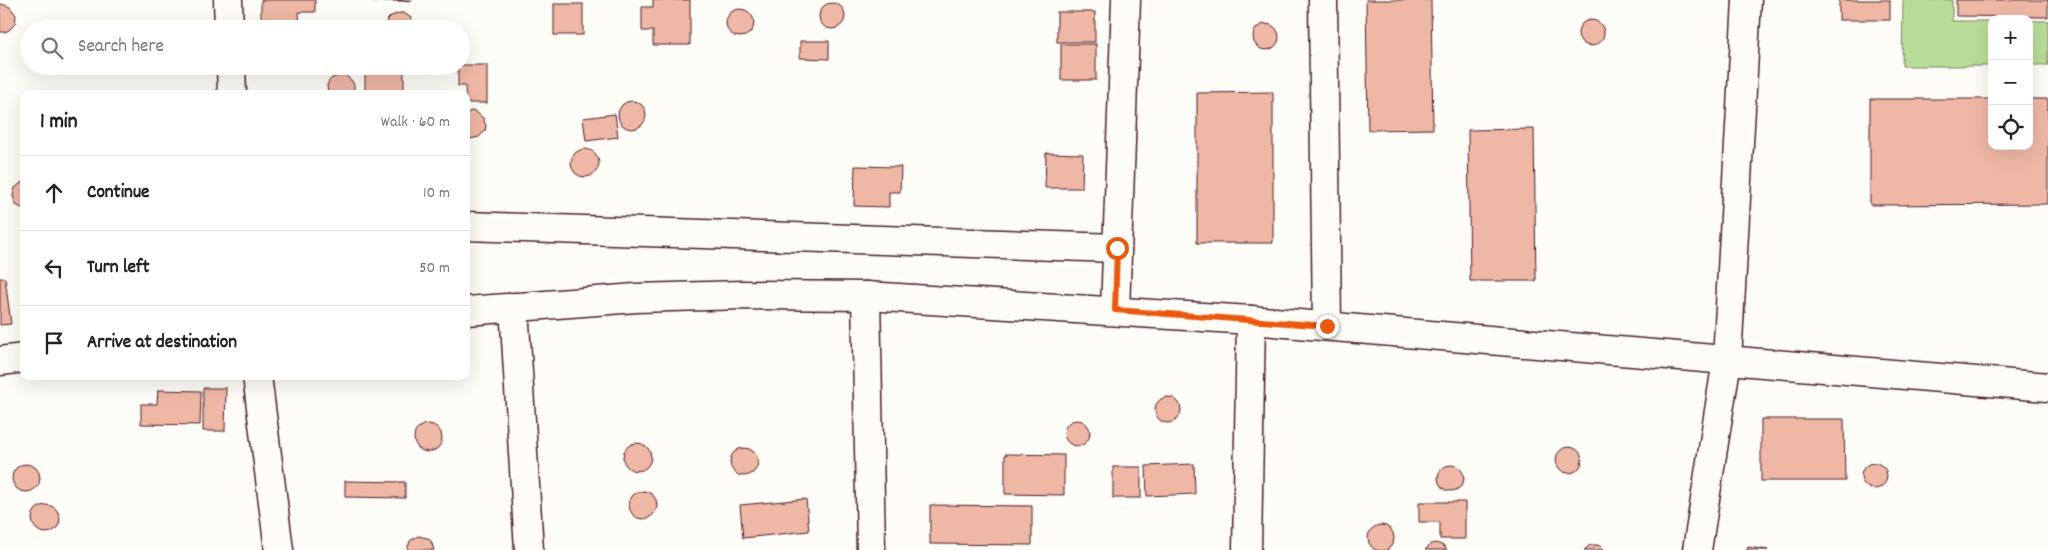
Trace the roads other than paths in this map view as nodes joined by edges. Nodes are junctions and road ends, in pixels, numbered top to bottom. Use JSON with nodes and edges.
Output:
{"nodes":[{"id":1,"x":228,"y":0,"type":"edge"},
{"id":2,"x":1126,"y":0,"type":"edge"},
{"id":3,"x":1323,"y":0,"type":"edge"},
{"id":4,"x":1747,"y":0,"type":"edge"},
{"id":5,"x":229,"y":20,"type":"edge"},
{"id":6,"x":231,"y":75,"type":"edge"},
{"id":7,"x":232,"y":90,"type":"edge"},
{"id":8,"x":470,"y":226,"type":"edge"},
{"id":9,"x":1117,"y":248,"type":"junction"},
{"id":10,"x":866,"y":296,"type":"junction"},
{"id":11,"x":514,"y":307,"type":"junction"},
{"id":12,"x":1115,"y":310,"type":"junction"},
{"id":13,"x":470,"y":312,"type":"edge"},
{"id":14,"x":1251,"y":320,"type":"junction"},
{"id":15,"x":1327,"y":326,"type":"junction"},
{"id":16,"x":20,"y":358,"type":"edge"},
{"id":17,"x":1726,"y":360,"type":"junction"},
{"id":18,"x":0,"y":361,"type":"edge"},
{"id":19,"x":258,"y":380,"type":"edge"},
{"id":20,"x":2048,"y":387,"type":"edge"},
{"id":21,"x":279,"y":550,"type":"edge"},
{"id":22,"x":529,"y":550,"type":"edge"},
{"id":23,"x":871,"y":550,"type":"edge"},
{"id":24,"x":1247,"y":550,"type":"edge"},
{"id":25,"x":1697,"y":550,"type":"edge"}],
"edges":[{"from":1,"to":5,"type":"street"},
{"from":2,"to":9,"type":"street"},
{"from":3,"to":15,"type":"street"},
{"from":4,"to":17,"type":"street"},
{"from":6,"to":7,"type":"street"},
{"from":8,"to":9,"type":"street"},
{"from":9,"to":12,"type":"street"},
{"from":10,"to":11,"type":"street"},
{"from":10,"to":12,"type":"street"},
{"from":10,"to":23,"type":"street"},
{"from":11,"to":13,"type":"street"},
{"from":11,"to":22,"type":"street"},
{"from":12,"to":14,"type":"street"},
{"from":14,"to":15,"type":"street"},
{"from":14,"to":24,"type":"street"},
{"from":15,"to":17,"type":"street"},
{"from":16,"to":18,"type":"street"},
{"from":17,"to":20,"type":"street"},
{"from":17,"to":25,"type":"street"},
{"from":19,"to":21,"type":"street"}]}
